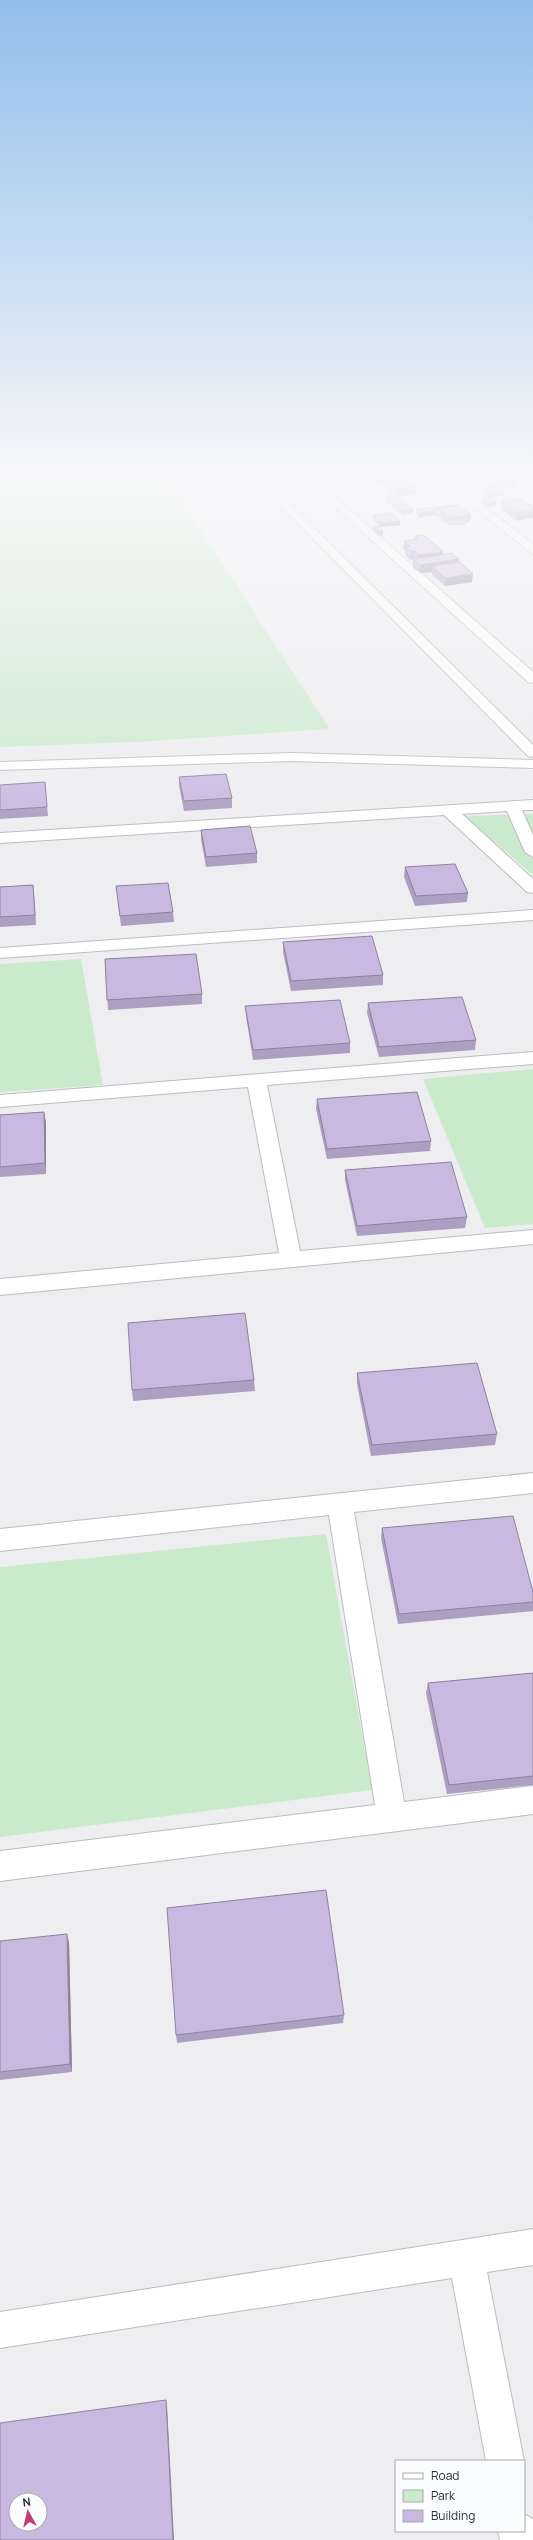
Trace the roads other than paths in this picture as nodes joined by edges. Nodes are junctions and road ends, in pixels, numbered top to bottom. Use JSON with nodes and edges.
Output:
{"nodes":[{"id":1,"x":377,"y":597,"type":"edge"},
{"id":2,"x":442,"y":597,"type":"edge"},
{"id":3,"x":533,"y":679,"type":"edge"},
{"id":4,"x":533,"y":753,"type":"edge"},
{"id":5,"x":533,"y":764,"type":"edge"},
{"id":6,"x":0,"y":766,"type":"edge"},
{"id":7,"x":533,"y":804,"type":"edge"},
{"id":8,"x":512,"y":806,"type":"junction"},
{"id":9,"x":448,"y":810,"type":"junction"},
{"id":10,"x":0,"y":838,"type":"edge"},
{"id":11,"x":533,"y":852,"type":"edge"},
{"id":12,"x":533,"y":888,"type":"edge"},
{"id":13,"x":533,"y":915,"type":"edge"},
{"id":14,"x":0,"y":953,"type":"edge"},
{"id":15,"x":533,"y":1058,"type":"edge"},
{"id":16,"x":256,"y":1080,"type":"junction"},
{"id":17,"x":0,"y":1101,"type":"edge"},
{"id":18,"x":533,"y":1236,"type":"edge"},
{"id":19,"x":291,"y":1259,"type":"junction"},
{"id":20,"x":0,"y":1287,"type":"edge"},
{"id":21,"x":533,"y":1482,"type":"edge"},
{"id":22,"x":340,"y":1503,"type":"junction"},
{"id":23,"x":0,"y":1540,"type":"edge"},
{"id":24,"x":533,"y":1800,"type":"edge"},
{"id":25,"x":392,"y":1818,"type":"junction"},
{"id":26,"x":0,"y":1866,"type":"edge"},
{"id":27,"x":533,"y":2247,"type":"edge"},
{"id":28,"x":466,"y":2258,"type":"junction"},
{"id":29,"x":0,"y":2330,"type":"edge"},
{"id":30,"x":505,"y":2460,"type":"edge"}],
"edges":[{"from":1,"to":4,"type":"street"},
{"from":2,"to":3,"type":"street"},
{"from":5,"to":6,"type":"street"},
{"from":7,"to":8,"type":"street"},
{"from":8,"to":9,"type":"street"},
{"from":8,"to":11,"type":"street"},
{"from":9,"to":10,"type":"street"},
{"from":9,"to":12,"type":"street"},
{"from":13,"to":14,"type":"street"},
{"from":15,"to":16,"type":"street"},
{"from":16,"to":17,"type":"street"},
{"from":16,"to":19,"type":"street"},
{"from":18,"to":19,"type":"street"},
{"from":19,"to":20,"type":"street"},
{"from":21,"to":22,"type":"street"},
{"from":22,"to":23,"type":"street"},
{"from":22,"to":25,"type":"street"},
{"from":24,"to":25,"type":"street"},
{"from":25,"to":26,"type":"street"},
{"from":27,"to":28,"type":"street"},
{"from":28,"to":29,"type":"street"},
{"from":28,"to":30,"type":"street"}]}
